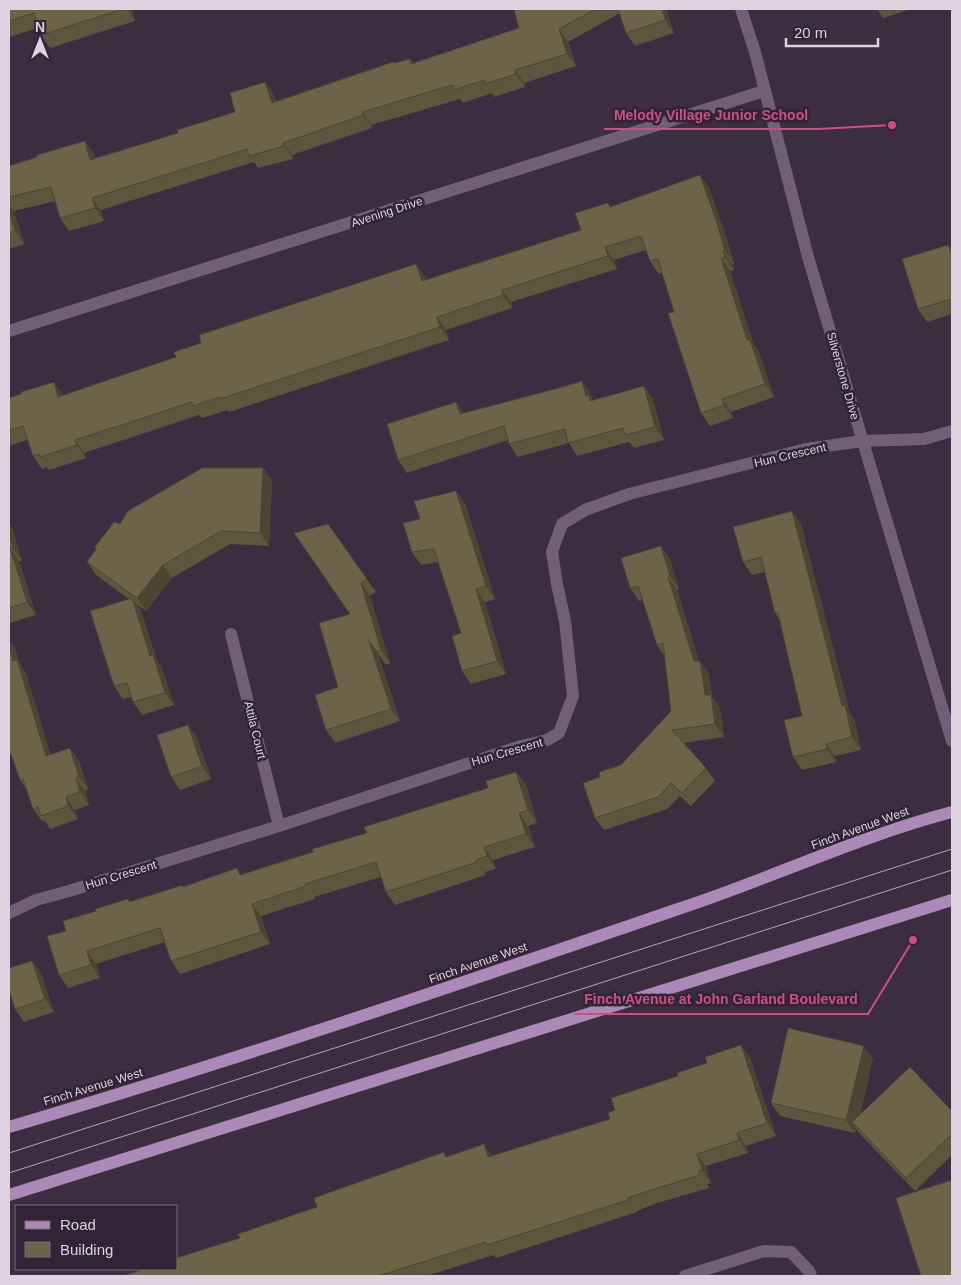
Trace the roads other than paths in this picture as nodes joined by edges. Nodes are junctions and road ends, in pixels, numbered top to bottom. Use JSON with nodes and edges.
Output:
{"nodes":[{"id":1,"x":742,"y":9,"type":"edge"},
{"id":2,"x":764,"y":91,"type":"junction"},
{"id":3,"x":9,"y":331,"type":"edge"},
{"id":4,"x":952,"y":431,"type":"edge"},
{"id":5,"x":862,"y":441,"type":"junction"},
{"id":6,"x":231,"y":634,"type":"dead end"},
{"id":7,"x":952,"y":741,"type":"edge"},
{"id":8,"x":952,"y":812,"type":"edge"},
{"id":9,"x":278,"y":826,"type":"junction"},
{"id":10,"x":952,"y":900,"type":"edge"},
{"id":11,"x":9,"y":913,"type":"edge"},
{"id":12,"x":9,"y":1128,"type":"edge"},
{"id":13,"x":9,"y":1195,"type":"edge"},
{"id":14,"x":685,"y":1276,"type":"edge"},
{"id":15,"x":811,"y":1276,"type":"edge"}],
"edges":[{"from":1,"to":2,"type":"street","name":"Silverstone Drive"},
{"from":2,"to":3,"type":"street","name":"Avening Drive"},
{"from":2,"to":5,"type":"street","name":"Silverstone Drive"},
{"from":4,"to":5,"type":"street"},
{"from":5,"to":7,"type":"street","name":"Silverstone Drive"},
{"from":5,"to":9,"type":"street","name":"Hun Crescent"},
{"from":6,"to":9,"type":"street","name":"Attila Court"},
{"from":8,"to":12,"type":"main road","name":"Finch Avenue West"},
{"from":9,"to":11,"type":"street","name":"Hun Crescent"},
{"from":10,"to":13,"type":"main road"},
{"from":14,"to":15,"type":"street"}]}
